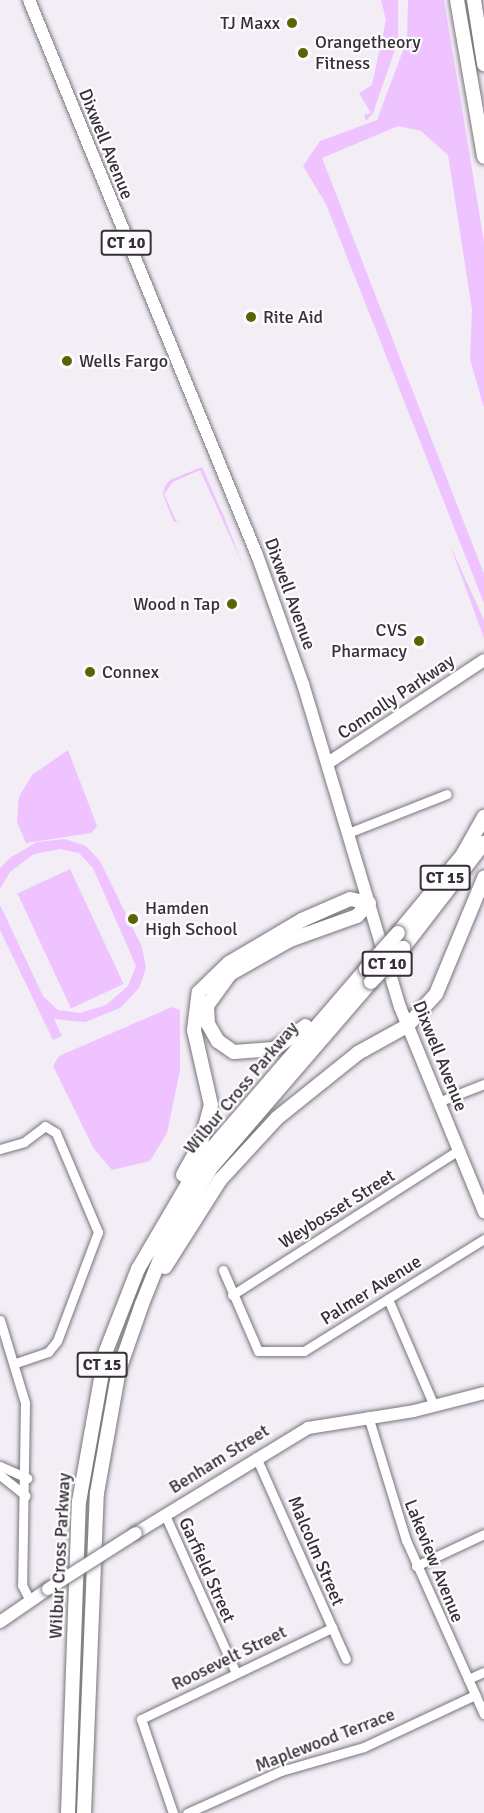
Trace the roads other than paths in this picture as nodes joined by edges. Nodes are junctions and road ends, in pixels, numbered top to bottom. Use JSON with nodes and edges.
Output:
{"nodes":[{"id":1,"x":29,"y":0,"type":"edge"},
{"id":2,"x":457,"y":0,"type":"edge"},
{"id":3,"x":474,"y":0,"type":"edge"},
{"id":4,"x":484,"y":64,"type":"edge"},
{"id":5,"x":484,"y":157,"type":"edge"},
{"id":6,"x":484,"y":660,"type":"edge"},
{"id":7,"x":328,"y":763,"type":"junction"},
{"id":8,"x":447,"y":794,"type":"dead end"},
{"id":9,"x":484,"y":818,"type":"edge"},
{"id":10,"x":348,"y":833,"type":"junction"},
{"id":11,"x":484,"y":843,"type":"edge"},
{"id":12,"x":484,"y":878,"type":"edge"},
{"id":13,"x":369,"y":903,"type":"junction"},
{"id":14,"x":368,"y":976,"type":"junction"},
{"id":15,"x":346,"y":991,"type":"junction"},
{"id":16,"x":407,"y":1026,"type":"junction"},
{"id":17,"x":484,"y":1084,"type":"edge"},
{"id":18,"x":438,"y":1102,"type":"junction"},
{"id":19,"x":0,"y":1149,"type":"edge"},
{"id":20,"x":459,"y":1150,"type":"junction"},
{"id":21,"x":484,"y":1212,"type":"edge"},
{"id":22,"x":154,"y":1237,"type":"junction"},
{"id":23,"x":484,"y":1239,"type":"edge"},
{"id":24,"x":223,"y":1270,"type":"dead end"},
{"id":25,"x":232,"y":1295,"type":"junction"},
{"id":26,"x":388,"y":1299,"type":"junction"},
{"id":27,"x":142,"y":1304,"type":"junction"},
{"id":28,"x":0,"y":1320,"type":"edge"},
{"id":29,"x":16,"y":1363,"type":"junction"},
{"id":30,"x":484,"y":1393,"type":"edge"},
{"id":31,"x":434,"y":1406,"type":"junction"},
{"id":32,"x":368,"y":1416,"type":"junction"},
{"id":33,"x":256,"y":1457,"type":"junction"},
{"id":34,"x":0,"y":1466,"type":"edge"},
{"id":35,"x":0,"y":1475,"type":"edge"},
{"id":36,"x":27,"y":1478,"type":"junction"},
{"id":37,"x":26,"y":1496,"type":"junction"},
{"id":38,"x":165,"y":1515,"type":"junction"},
{"id":39,"x":484,"y":1534,"type":"edge"},
{"id":40,"x":416,"y":1566,"type":"junction"},
{"id":41,"x":30,"y":1601,"type":"junction"},
{"id":42,"x":0,"y":1622,"type":"edge"},
{"id":43,"x":332,"y":1628,"type":"junction"},
{"id":44,"x":346,"y":1659,"type":"dead end"},
{"id":45,"x":235,"y":1671,"type":"junction"},
{"id":46,"x":484,"y":1671,"type":"edge"},
{"id":47,"x":468,"y":1679,"type":"junction"},
{"id":48,"x":475,"y":1695,"type":"junction"},
{"id":49,"x":484,"y":1714,"type":"edge"},
{"id":50,"x":68,"y":1813,"type":"edge"},
{"id":51,"x":84,"y":1813,"type":"edge"},
{"id":52,"x":172,"y":1813,"type":"edge"},
{"id":53,"x":187,"y":1813,"type":"edge"}],
"edges":[{"from":1,"to":7,"type":"main road","name":"Dixwell Avenue","number":"CT 10"},
{"from":2,"to":5,"type":"highway"},
{"from":3,"to":4,"type":"highway"},
{"from":6,"to":7,"type":"main road","name":"Connolly Parkway"},
{"from":7,"to":10,"type":"main road","name":"Dixwell Avenue","number":"CT 10"},
{"from":8,"to":10,"type":"street"},
{"from":9,"to":14,"type":"highway","name":"Wilbur Cross Parkway","number":"CT 15","bridge":true},
{"from":10,"to":13,"type":"main road","name":"Dixwell Avenue","number":"CT 10"},
{"from":11,"to":14,"type":"highway","name":"Wilbur Cross Parkway","number":"CT 15","bridge":true},
{"from":12,"to":16,"type":"highway"},
{"from":13,"to":15,"type":"highway"},
{"from":13,"to":16,"type":"main road","name":"Dixwell Avenue","number":"CT 10"},
{"from":13,"to":22,"type":"highway"},
{"from":14,"to":15,"type":"highway","name":"Wilbur Cross Parkway","number":"CT 15"},
{"from":14,"to":27,"type":"highway","name":"Wilbur Cross Parkway","number":"CT 15"},
{"from":15,"to":22,"type":"highway","name":"Wilbur Cross Parkway","number":"CT 15"},
{"from":16,"to":18,"type":"main road","name":"Dixwell Avenue","number":"CT 10"},
{"from":16,"to":27,"type":"highway"},
{"from":17,"to":18,"type":"street"},
{"from":18,"to":20,"type":"main road","name":"Dixwell Avenue","number":"CT 10"},
{"from":19,"to":29,"type":"street"},
{"from":20,"to":21,"type":"main road","name":"Dixwell Avenue","number":"CT 10"},
{"from":20,"to":25,"type":"street","name":"Weybosset Street"},
{"from":22,"to":50,"type":"highway","name":"Wilbur Cross Parkway","number":"CT 15"},
{"from":23,"to":26,"type":"street","name":"Palmer Avenue"},
{"from":24,"to":25,"type":"street"},
{"from":25,"to":26,"type":"street","name":"Palmer Avenue"},
{"from":26,"to":31,"type":"street"},
{"from":27,"to":51,"type":"highway","name":"Wilbur Cross Parkway","number":"CT 15"},
{"from":28,"to":29,"type":"street"},
{"from":29,"to":36,"type":"street"},
{"from":30,"to":31,"type":"main road","name":"Benham Street"},
{"from":31,"to":32,"type":"main road","name":"Benham Street"},
{"from":32,"to":33,"type":"main road","name":"Benham Street"},
{"from":32,"to":40,"type":"street","name":"Lakeview Avenue"},
{"from":33,"to":38,"type":"main road","name":"Benham Street"},
{"from":33,"to":43,"type":"street","name":"Malcolm Street"},
{"from":34,"to":36,"type":"street"},
{"from":35,"to":37,"type":"street"},
{"from":36,"to":37,"type":"street"},
{"from":37,"to":41,"type":"street"},
{"from":38,"to":41,"type":"main road","name":"Benham Street","bridge":true},
{"from":38,"to":45,"type":"street","name":"Garfield Street"},
{"from":39,"to":40,"type":"street"},
{"from":40,"to":47,"type":"street","name":"Lakeview Avenue"},
{"from":41,"to":42,"type":"main road","name":"Benham Street"},
{"from":43,"to":44,"type":"street","name":"Malcolm Street"},
{"from":43,"to":45,"type":"street","name":"Roosevelt Street"},
{"from":45,"to":52,"type":"street","name":"Roosevelt Street"},
{"from":46,"to":47,"type":"street"},
{"from":47,"to":48,"type":"street","name":"Lakeview Avenue"},
{"from":48,"to":49,"type":"street","name":"Lakeview Avenue"},
{"from":48,"to":53,"type":"street","name":"Maplewood Terrace"}]}
